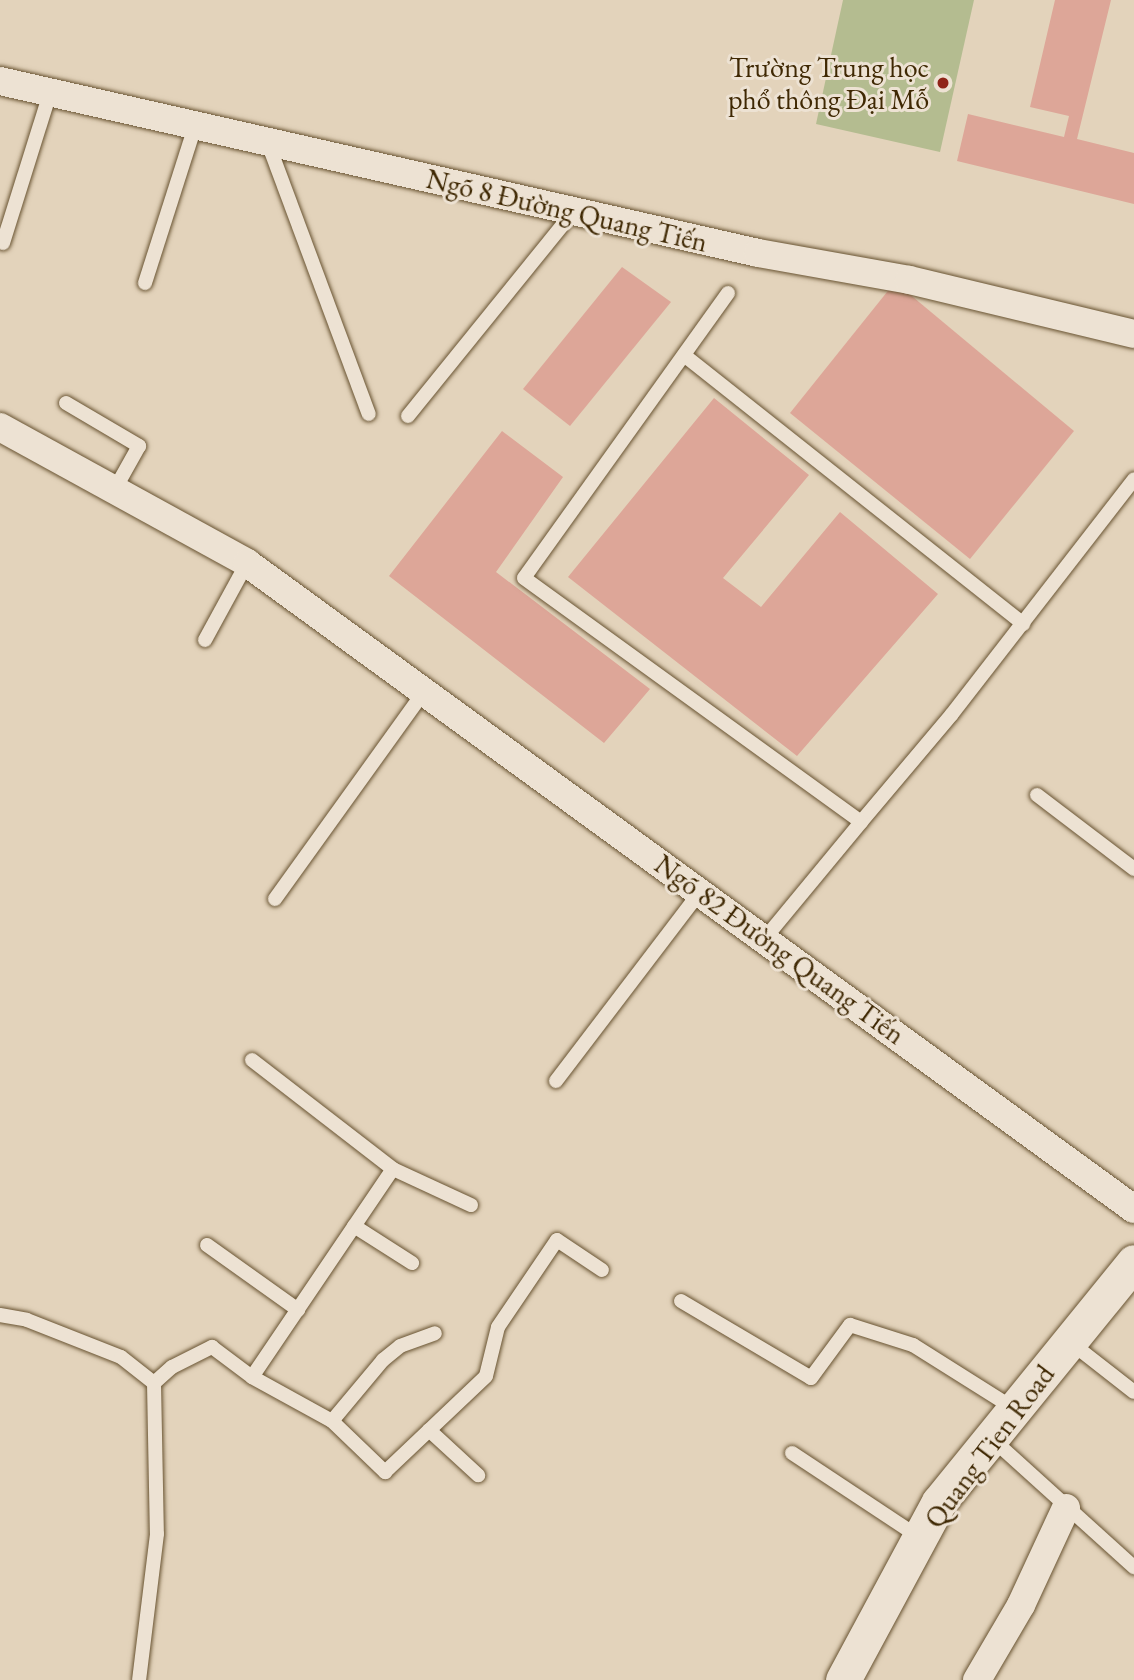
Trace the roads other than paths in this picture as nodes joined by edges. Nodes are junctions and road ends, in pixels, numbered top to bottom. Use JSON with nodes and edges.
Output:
{"nodes":[{"id":1,"x":0,"y":81,"type":"edge"},
{"id":2,"x":50,"y":93,"type":"junction"},
{"id":3,"x":195,"y":125,"type":"junction"},
{"id":4,"x":268,"y":143,"type":"junction"},
{"id":5,"x":573,"y":212,"type":"junction"},
{"id":6,"x":3,"y":243,"type":"dead end"},
{"id":7,"x":145,"y":282,"type":"dead end"},
{"id":8,"x":728,"y":293,"type":"dead end"},
{"id":9,"x":1134,"y":334,"type":"edge"},
{"id":10,"x":684,"y":355,"type":"junction"},
{"id":11,"x":66,"y":403,"type":"dead end"},
{"id":12,"x":369,"y":414,"type":"dead end"},
{"id":13,"x":408,"y":416,"type":"dead end"},
{"id":14,"x":0,"y":427,"type":"edge"},
{"id":15,"x":1134,"y":479,"type":"edge"},
{"id":16,"x":115,"y":489,"type":"junction"},
{"id":17,"x":247,"y":563,"type":"junction"},
{"id":18,"x":1023,"y":624,"type":"junction"},
{"id":19,"x":205,"y":640,"type":"dead end"},
{"id":20,"x":425,"y":690,"type":"junction"},
{"id":21,"x":1037,"y":795,"type":"dead end"},
{"id":22,"x":861,"y":822,"type":"junction"},
{"id":23,"x":1134,"y":869,"type":"edge"},
{"id":24,"x":701,"y":891,"type":"junction"},
{"id":25,"x":275,"y":899,"type":"dead end"},
{"id":26,"x":766,"y":937,"type":"junction"},
{"id":27,"x":252,"y":1059,"type":"dead end"},
{"id":28,"x":556,"y":1081,"type":"dead end"},
{"id":29,"x":393,"y":1169,"type":"junction"},
{"id":30,"x":471,"y":1205,"type":"dead end"},
{"id":31,"x":1134,"y":1209,"type":"edge"},
{"id":32,"x":354,"y":1226,"type":"junction"},
{"id":33,"x":207,"y":1245,"type":"dead end"},
{"id":34,"x":1134,"y":1262,"type":"edge"},
{"id":35,"x":412,"y":1263,"type":"dead end"},
{"id":36,"x":602,"y":1270,"type":"dead end"},
{"id":37,"x":681,"y":1301,"type":"dead end"},
{"id":38,"x":298,"y":1310,"type":"junction"},
{"id":39,"x":0,"y":1315,"type":"edge"},
{"id":40,"x":435,"y":1333,"type":"dead end"},
{"id":41,"x":1069,"y":1342,"type":"junction"},
{"id":42,"x":252,"y":1377,"type":"junction"},
{"id":43,"x":155,"y":1383,"type":"junction"},
{"id":44,"x":1134,"y":1392,"type":"edge"},
{"id":45,"x":1013,"y":1408,"type":"junction"},
{"id":46,"x":332,"y":1421,"type":"junction"},
{"id":47,"x":429,"y":1430,"type":"junction"},
{"id":48,"x":990,"y":1437,"type":"junction"},
{"id":49,"x":792,"y":1453,"type":"dead end"},
{"id":50,"x":478,"y":1475,"type":"dead end"},
{"id":51,"x":1066,"y":1508,"type":"junction"},
{"id":52,"x":920,"y":1538,"type":"junction"},
{"id":53,"x":1134,"y":1567,"type":"edge"},
{"id":54,"x":139,"y":1680,"type":"edge"},
{"id":55,"x":843,"y":1680,"type":"edge"},
{"id":56,"x":977,"y":1680,"type":"edge"}],
"edges":[{"from":1,"to":2,"type":"street","name":"Ngõ 8 Đường Quang Tiến"},
{"from":2,"to":3,"type":"street","name":"Ngõ 8 Đường Quang Tiến"},
{"from":2,"to":6,"type":"lane"},
{"from":3,"to":4,"type":"street","name":"Ngõ 8 Đường Quang Tiến"},
{"from":3,"to":7,"type":"lane"},
{"from":4,"to":5,"type":"street","name":"Ngõ 8 Đường Quang Tiến"},
{"from":4,"to":12,"type":"lane"},
{"from":5,"to":9,"type":"street","name":"Ngõ 8 Đường Quang Tiến"},
{"from":5,"to":13,"type":"lane"},
{"from":8,"to":10,"type":"lane"},
{"from":10,"to":18,"type":"lane"},
{"from":10,"to":22,"type":"lane"},
{"from":11,"to":16,"type":"lane"},
{"from":14,"to":16,"type":"street","name":"Ngõ 82 Đường Quang Tiến"},
{"from":15,"to":18,"type":"lane"},
{"from":16,"to":17,"type":"street","name":"Ngõ 82 Đường Quang Tiến"},
{"from":17,"to":19,"type":"lane"},
{"from":17,"to":20,"type":"street","name":"Ngõ 82 Đường Quang Tiến"},
{"from":18,"to":22,"type":"lane"},
{"from":20,"to":24,"type":"street","name":"Ngõ 82 Đường Quang Tiến"},
{"from":20,"to":25,"type":"lane"},
{"from":21,"to":23,"type":"lane"},
{"from":22,"to":26,"type":"lane"},
{"from":24,"to":26,"type":"street","name":"Ngõ 82 Đường Quang Tiến"},
{"from":24,"to":28,"type":"lane"},
{"from":26,"to":31,"type":"street","name":"Ngõ 82 Đường Quang Tiến"},
{"from":27,"to":29,"type":"lane"},
{"from":29,"to":30,"type":"lane"},
{"from":29,"to":32,"type":"lane"},
{"from":32,"to":35,"type":"lane"},
{"from":32,"to":38,"type":"lane"},
{"from":33,"to":38,"type":"lane"},
{"from":34,"to":41,"type":"street","name":"Quang Tien Road"},
{"from":36,"to":47,"type":"lane"},
{"from":37,"to":45,"type":"lane"},
{"from":38,"to":42,"type":"lane"},
{"from":39,"to":43,"type":"lane"},
{"from":40,"to":46,"type":"lane"},
{"from":41,"to":44,"type":"lane"},
{"from":41,"to":45,"type":"street","name":"Quang Tien Road"},
{"from":42,"to":43,"type":"lane"},
{"from":42,"to":46,"type":"lane"},
{"from":43,"to":54,"type":"lane"},
{"from":45,"to":48,"type":"street","name":"Quang Tien Road"},
{"from":46,"to":47,"type":"lane"},
{"from":47,"to":50,"type":"lane"},
{"from":48,"to":51,"type":"lane"},
{"from":48,"to":52,"type":"street","name":"Quang Tien Road"},
{"from":49,"to":52,"type":"lane"},
{"from":51,"to":53,"type":"lane"},
{"from":51,"to":56,"type":"street"},
{"from":52,"to":55,"type":"street","name":"Quang Tien Road"}]}
